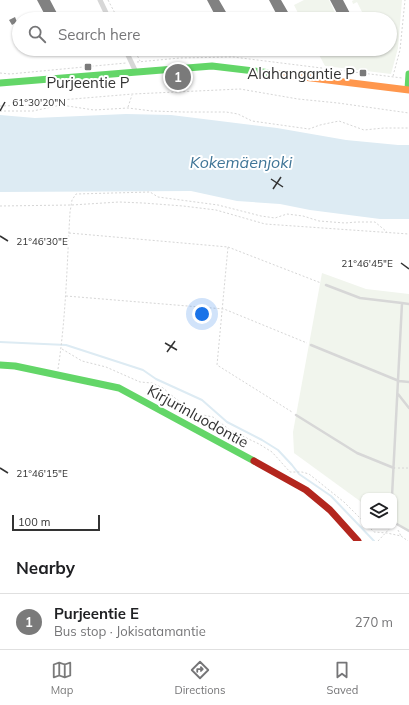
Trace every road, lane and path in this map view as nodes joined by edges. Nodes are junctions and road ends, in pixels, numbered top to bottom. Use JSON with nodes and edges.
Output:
{"nodes":[{"id":1,"x":100,"y":0,"type":"edge"},
{"id":2,"x":108,"y":0,"type":"edge"},
{"id":3,"x":405,"y":0,"type":"edge"},
{"id":4,"x":106,"y":12,"type":"edge"},
{"id":5,"x":114,"y":12,"type":"edge"},
{"id":6,"x":128,"y":56,"type":"edge"},
{"id":7,"x":137,"y":56,"type":"edge"},
{"id":8,"x":140,"y":62,"type":"dead end"},
{"id":9,"x":136,"y":72,"type":"junction"},
{"id":10,"x":409,"y":74,"type":"edge"},
{"id":11,"x":393,"y":77,"type":"dead end"},
{"id":12,"x":0,"y":83,"type":"edge"},
{"id":13,"x":408,"y":90,"type":"edge"},
{"id":14,"x":132,"y":94,"type":"junction"},
{"id":15,"x":0,"y":106,"type":"edge"},
{"id":16,"x":128,"y":108,"type":"junction"},
{"id":17,"x":0,"y":111,"type":"edge"},
{"id":18,"x":409,"y":113,"type":"edge"},
{"id":19,"x":409,"y":128,"type":"edge"},
{"id":20,"x":72,"y":205,"type":"junction"},
{"id":21,"x":0,"y":206,"type":"edge"},
{"id":22,"x":387,"y":232,"type":"junction"},
{"id":23,"x":69,"y":233,"type":"junction"},
{"id":24,"x":409,"y":234,"type":"edge"},
{"id":25,"x":228,"y":246,"type":"junction"},
{"id":26,"x":326,"y":285,"type":"joint"},
{"id":27,"x":65,"y":296,"type":"junction"},
{"id":28,"x":402,"y":303,"type":"junction"},
{"id":29,"x":409,"y":304,"type":"edge"},
{"id":30,"x":222,"y":309,"type":"junction"},
{"id":31,"x":312,"y":345,"type":"joint"},
{"id":32,"x":61,"y":349,"type":"junction"},
{"id":33,"x":0,"y":365,"type":"edge"},
{"id":34,"x":57,"y":375,"type":"junction"},
{"id":35,"x":398,"y":381,"type":"junction"},
{"id":36,"x":409,"y":382,"type":"edge"},
{"id":37,"x":398,"y":394,"type":"junction"},
{"id":38,"x":409,"y":408,"type":"edge"},
{"id":39,"x":296,"y":415,"type":"joint"},
{"id":40,"x":394,"y":468,"type":"junction"},
{"id":41,"x":409,"y":468,"type":"edge"},
{"id":42,"x":392,"y":493,"type":"edge"},
{"id":43,"x":361,"y":519,"type":"edge"},
{"id":44,"x":397,"y":524,"type":"edge"},
{"id":45,"x":371,"y":529,"type":"edge"},
{"id":46,"x":390,"y":529,"type":"edge"},
{"id":47,"x":409,"y":531,"type":"edge"},
{"id":48,"x":387,"y":533,"type":"junction"},
{"id":49,"x":358,"y":541,"type":"edge"},
{"id":50,"x":378,"y":541,"type":"edge"},
{"id":51,"x":408,"y":541,"type":"edge"}],
"edges":[{"from":1,"to":4,"type":"street"},
{"from":2,"to":5,"type":"path"},
{"from":3,"to":11,"type":"path"},
{"from":6,"to":9,"type":"street"},
{"from":7,"to":8,"type":"path"},
{"from":9,"to":12,"type":"street"},
{"from":9,"to":13,"type":"street"},
{"from":10,"to":13,"type":"street"},
{"from":14,"to":15,"type":"path"},
{"from":14,"to":16,"type":"path"},
{"from":14,"to":18,"type":"path"},
{"from":16,"to":17,"type":"path"},
{"from":16,"to":19,"type":"path"},
{"from":20,"to":21,"type":"path"},
{"from":20,"to":22,"type":"path"},
{"from":20,"to":22,"type":"path"},
{"from":20,"to":23,"type":"path"},
{"from":22,"to":24,"type":"path"},
{"from":23,"to":25,"type":"path"},
{"from":23,"to":27,"type":"path"},
{"from":25,"to":26,"type":"path"},
{"from":25,"to":30,"type":"path"},
{"from":26,"to":28,"type":"lane"},
{"from":27,"to":30,"type":"path"},
{"from":27,"to":32,"type":"path"},
{"from":28,"to":29,"type":"lane"},
{"from":28,"to":35,"type":"lane"},
{"from":30,"to":31,"type":"path"},
{"from":30,"to":39,"type":"path"},
{"from":31,"to":35,"type":"lane"},
{"from":32,"to":34,"type":"path"},
{"from":32,"to":43,"type":"path"},
{"from":33,"to":34,"type":"street","name":"Kirjurinluodontie"},
{"from":34,"to":49,"type":"street","name":"Kirjurinluodontie"},
{"from":35,"to":36,"type":"lane"},
{"from":35,"to":37,"type":"lane"},
{"from":37,"to":38,"type":"lane"},
{"from":37,"to":40,"type":"lane"},
{"from":39,"to":40,"type":"lane"},
{"from":40,"to":41,"type":"path"},
{"from":40,"to":42,"type":"lane"},
{"from":44,"to":47,"type":"lane"},
{"from":45,"to":48,"type":"path"},
{"from":46,"to":48,"type":"path"},
{"from":48,"to":50,"type":"path"},
{"from":48,"to":51,"type":"path"}]}
